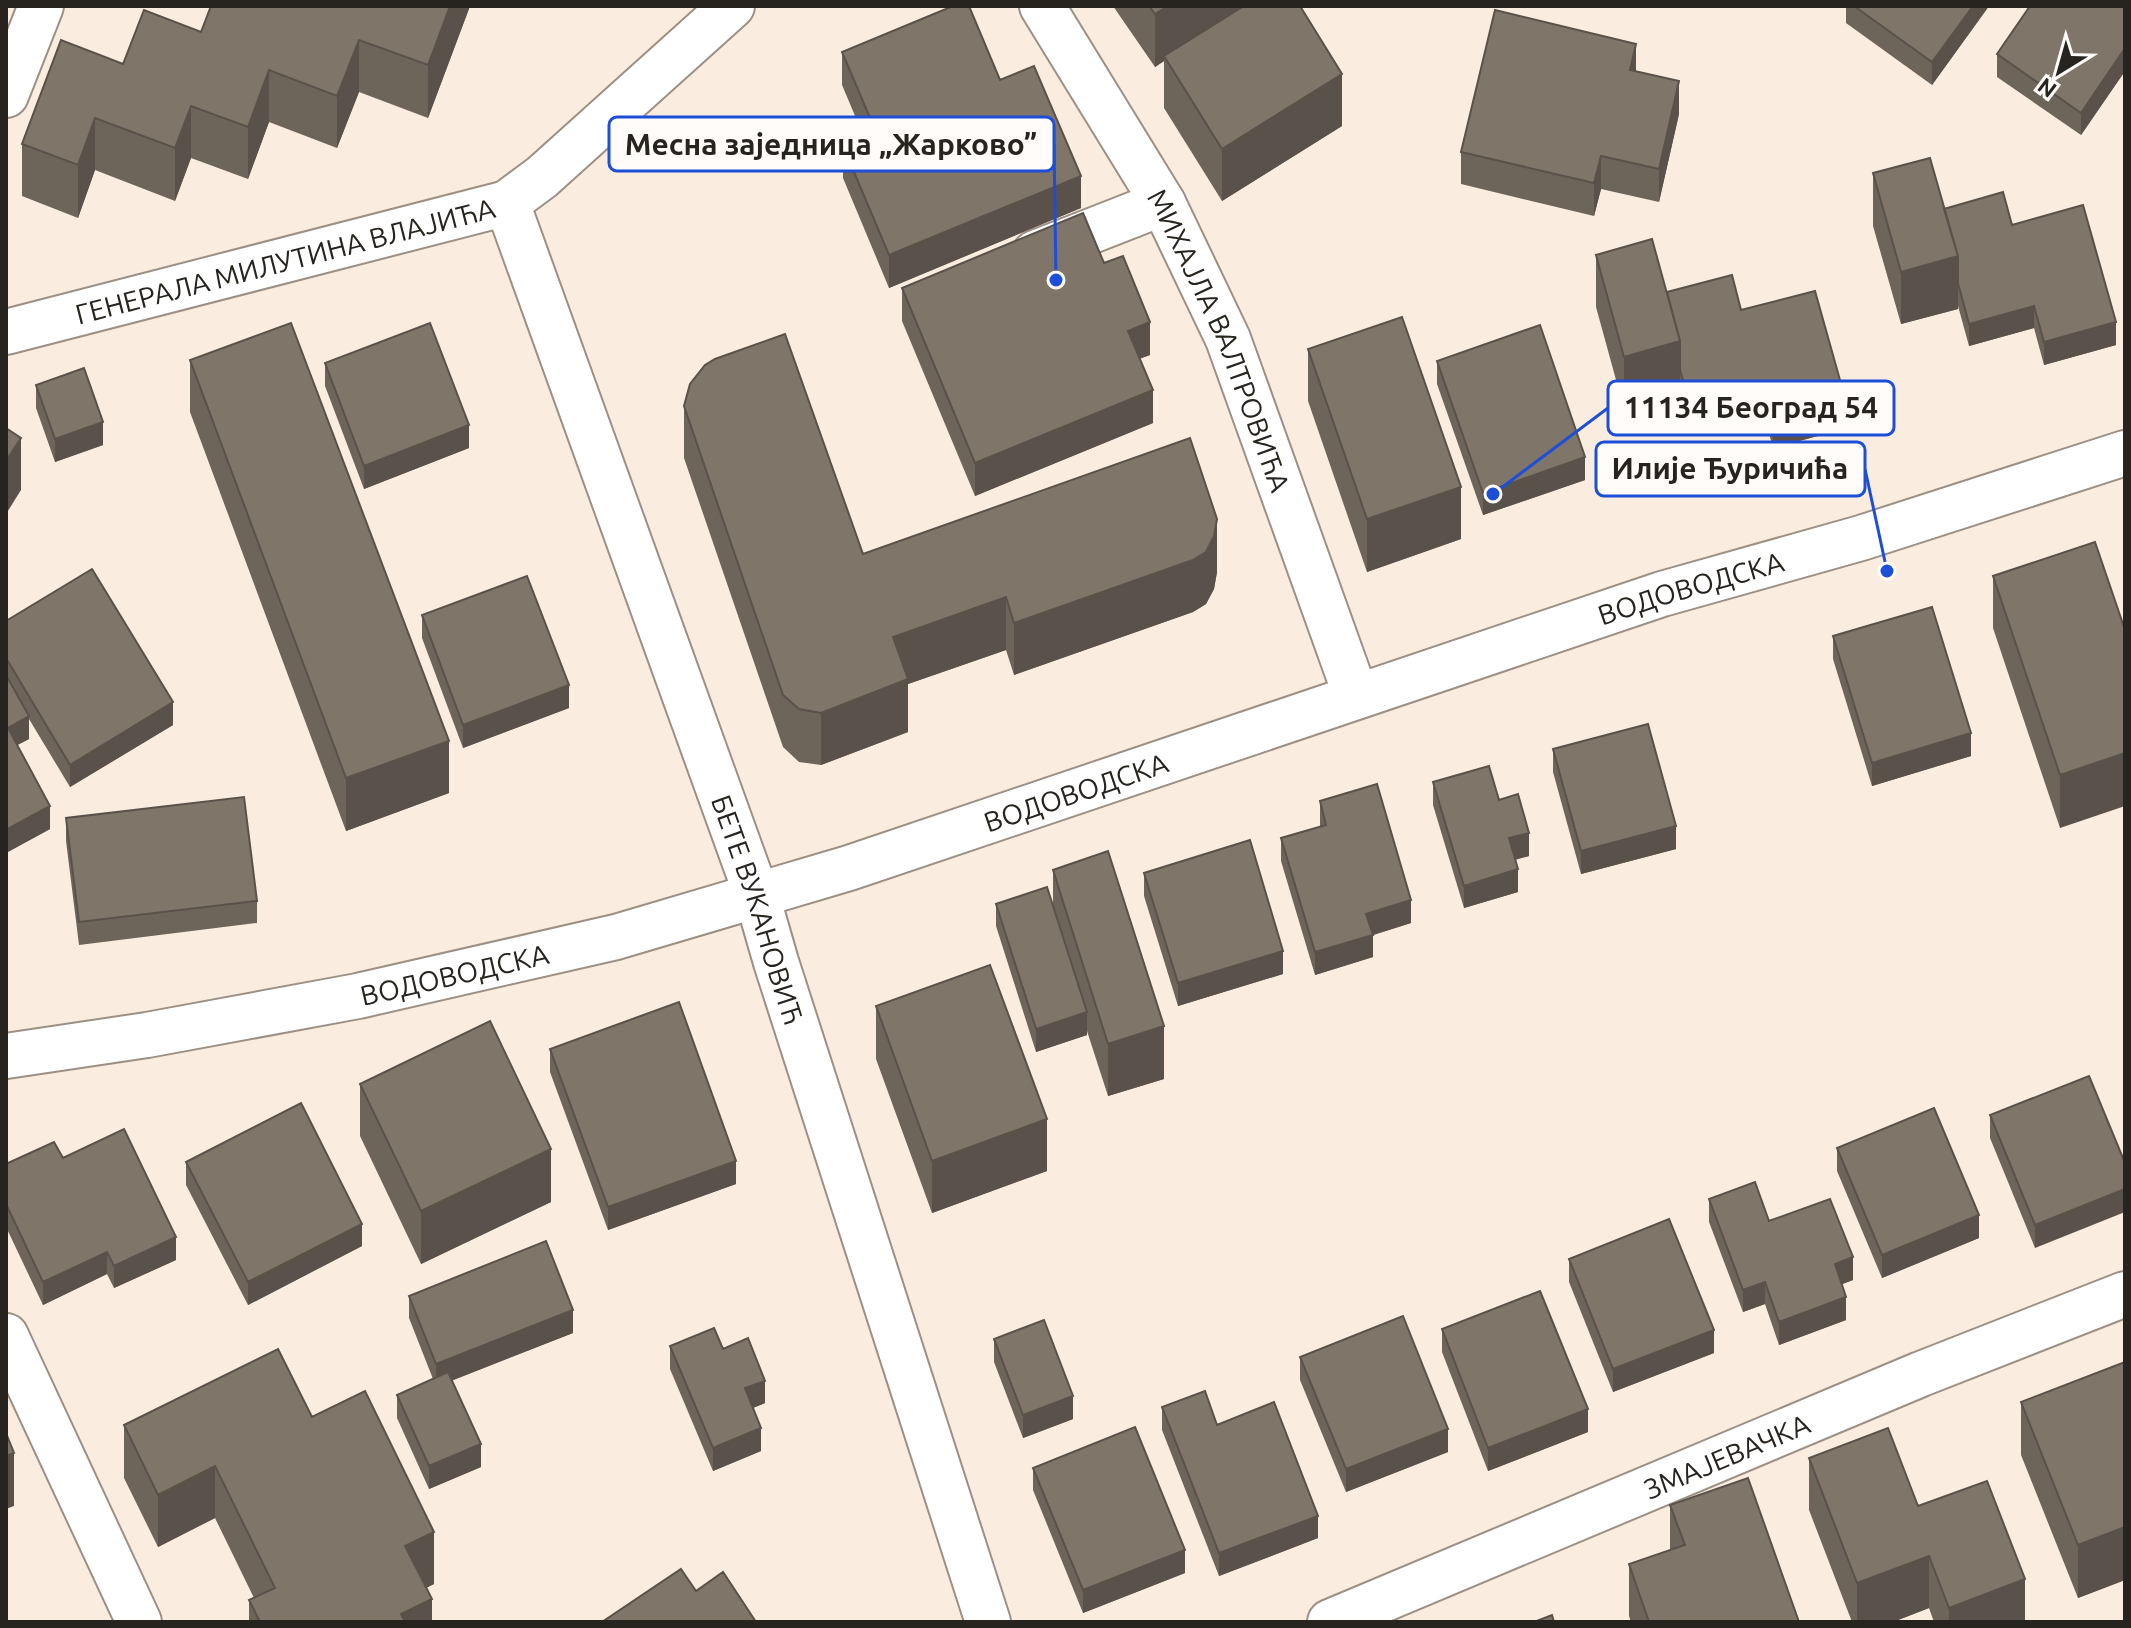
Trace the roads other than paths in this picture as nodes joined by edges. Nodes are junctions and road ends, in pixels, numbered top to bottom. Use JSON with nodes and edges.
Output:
{"nodes":[{"id":1,"x":41,"y":6,"type":"edge"},
{"id":2,"x":732,"y":6,"type":"edge"},
{"id":3,"x":1042,"y":6,"type":"edge"},
{"id":4,"x":6,"y":95,"type":"edge"},
{"id":5,"x":507,"y":203,"type":"junction"},
{"id":6,"x":1163,"y":203,"type":"junction"},
{"id":7,"x":1005,"y":264,"type":"edge"},
{"id":8,"x":6,"y":332,"type":"edge"},
{"id":9,"x":2125,"y":453,"type":"edge"},
{"id":10,"x":1356,"y":696,"type":"junction"},
{"id":11,"x":757,"y":896,"type":"junction"},
{"id":12,"x":6,"y":1056,"type":"edge"},
{"id":13,"x":2125,"y":1294,"type":"edge"},
{"id":14,"x":6,"y":1336,"type":"edge"},
{"id":15,"x":132,"y":1620,"type":"edge"},
{"id":16,"x":988,"y":1622,"type":"edge"},
{"id":17,"x":1330,"y":1622,"type":"edge"}],
"edges":[{"from":1,"to":4,"type":"street"},
{"from":2,"to":5,"type":"street","name":"ГЕНЕРАЛА МИЛУТИНА ВЛАЈИЋА"},
{"from":3,"to":6,"type":"street","name":"МИХАЈЛА ВАЛТРОВИЋА"},
{"from":5,"to":8,"type":"street","name":"ГЕНЕРАЛА МИЛУТИНА ВЛАЈИЋА"},
{"from":5,"to":11,"type":"street","name":"БЕТЕ ВУКАНОВИЋ"},
{"from":6,"to":7,"type":"street"},
{"from":6,"to":10,"type":"street","name":"МИХАЈЛА ВАЛТРОВИЋА"},
{"from":9,"to":10,"type":"street","name":"ВОДОВОДСКА"},
{"from":10,"to":11,"type":"street","name":"ВОДОВОДСКА"},
{"from":11,"to":12,"type":"street","name":"ВОДОВОДСКА"},
{"from":11,"to":16,"type":"street","name":"БЕТЕ ВУКАНОВИЋ"},
{"from":13,"to":17,"type":"street","name":"ЗМАЈЕВАЧКА"},
{"from":14,"to":15,"type":"street"}]}
